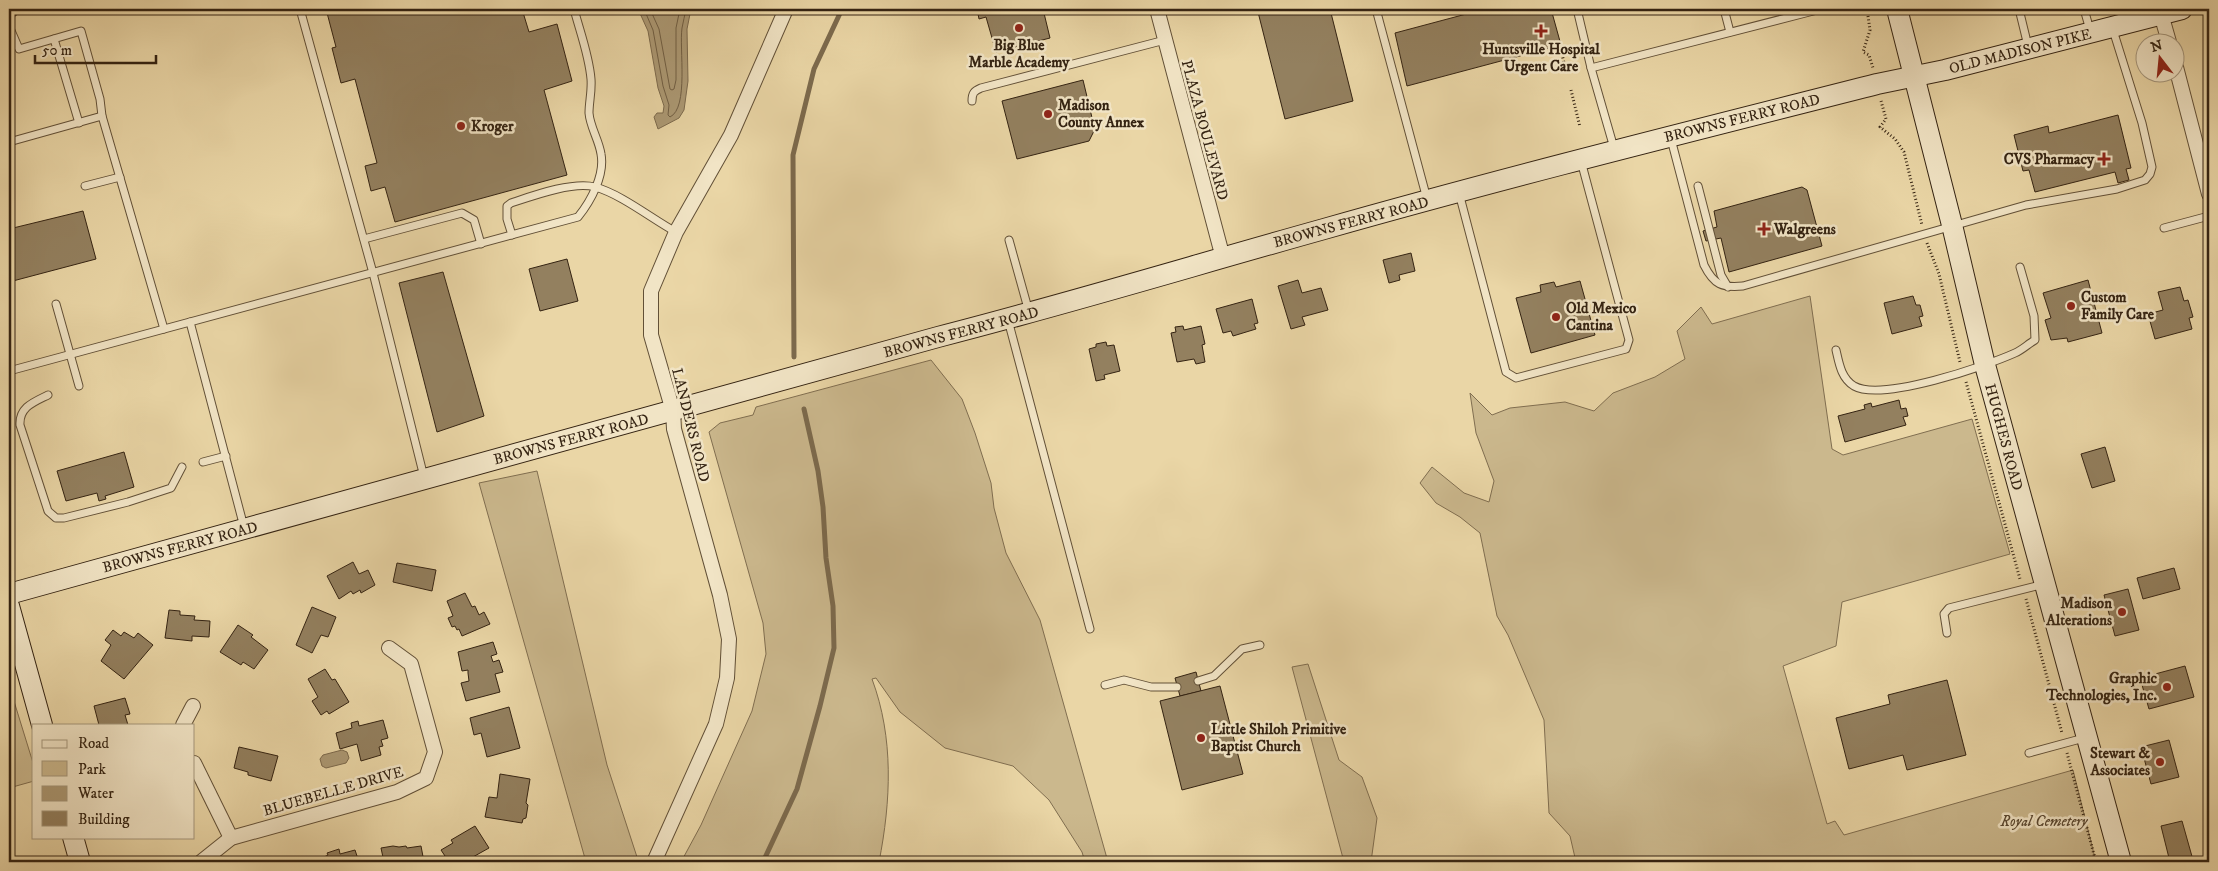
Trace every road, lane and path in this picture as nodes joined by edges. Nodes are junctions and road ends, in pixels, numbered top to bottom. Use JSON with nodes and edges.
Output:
{"nodes":[{"id":1,"x":12,"y":9,"type":"edge"},
{"id":2,"x":300,"y":9,"type":"edge"},
{"id":3,"x":574,"y":9,"type":"edge"},
{"id":4,"x":786,"y":9,"type":"edge"},
{"id":5,"x":1157,"y":9,"type":"edge"},
{"id":6,"x":1376,"y":9,"type":"edge"},
{"id":7,"x":1576,"y":9,"type":"edge"},
{"id":8,"x":1724,"y":9,"type":"edge"},
{"id":9,"x":1821,"y":9,"type":"edge"},
{"id":10,"x":1866,"y":9,"type":"edge"},
{"id":11,"x":1897,"y":9,"type":"edge"},
{"id":12,"x":2019,"y":9,"type":"edge"},
{"id":13,"x":2084,"y":9,"type":"edge"},
{"id":14,"x":2182,"y":9,"type":"edge"},
{"id":15,"x":9,"y":11,"type":"edge"},
{"id":16,"x":2162,"y":14,"type":"junction"},
{"id":17,"x":9,"y":26,"type":"edge"},
{"id":18,"x":2112,"y":27,"type":"junction"},
{"id":19,"x":1730,"y":32,"type":"junction"},
{"id":20,"x":2091,"y":32,"type":"junction"},
{"id":21,"x":2166,"y":32,"type":"edge"},
{"id":22,"x":54,"y":39,"type":"junction"},
{"id":23,"x":1165,"y":40,"type":"junction"},
{"id":24,"x":2029,"y":49,"type":"junction"},
{"id":25,"x":1562,"y":54,"type":"dead end"},
{"id":26,"x":1869,"y":55,"type":"dead end"},
{"id":27,"x":1591,"y":68,"type":"junction"},
{"id":28,"x":1566,"y":72,"type":"dead end"},
{"id":29,"x":1915,"y":76,"type":"junction"},
{"id":30,"x":2180,"y":82,"type":"edge"},
{"id":31,"x":1571,"y":90,"type":"dead end"},
{"id":32,"x":972,"y":101,"type":"dead end"},
{"id":33,"x":102,"y":116,"type":"junction"},
{"id":34,"x":1886,"y":119,"type":"dead end"},
{"id":35,"x":79,"y":123,"type":"junction"},
{"id":36,"x":1580,"y":127,"type":"dead end"},
{"id":37,"x":1670,"y":136,"type":"junction"},
{"id":38,"x":9,"y":142,"type":"edge"},
{"id":39,"x":1615,"y":151,"type":"junction"},
{"id":40,"x":1581,"y":160,"type":"junction"},
{"id":41,"x":120,"y":177,"type":"junction"},
{"id":42,"x":85,"y":186,"type":"dead end"},
{"id":43,"x":1698,"y":186,"type":"dead end"},
{"id":44,"x":595,"y":187,"type":"junction"},
{"id":45,"x":1459,"y":192,"type":"junction"},
{"id":46,"x":2209,"y":194,"type":"edge"},
{"id":47,"x":1428,"y":201,"type":"junction"},
{"id":48,"x":2209,"y":216,"type":"edge"},
{"id":49,"x":1921,"y":222,"type":"dead end"},
{"id":50,"x":1952,"y":226,"type":"junction"},
{"id":51,"x":2164,"y":228,"type":"dead end"},
{"id":52,"x":676,"y":232,"type":"junction"},
{"id":53,"x":512,"y":235,"type":"junction"},
{"id":54,"x":364,"y":239,"type":"junction"},
{"id":55,"x":1009,"y":240,"type":"dead end"},
{"id":56,"x":481,"y":244,"type":"junction"},
{"id":57,"x":1929,"y":252,"type":"dead end"},
{"id":58,"x":1223,"y":258,"type":"junction"},
{"id":59,"x":2020,"y":267,"type":"dead end"},
{"id":60,"x":373,"y":272,"type":"junction"},
{"id":61,"x":1728,"y":288,"type":"junction"},
{"id":62,"x":56,"y":304,"type":"dead end"},
{"id":63,"x":1029,"y":314,"type":"junction"},
{"id":64,"x":1008,"y":319,"type":"junction"},
{"id":65,"x":190,"y":322,"type":"junction"},
{"id":66,"x":164,"y":329,"type":"junction"},
{"id":67,"x":1836,"y":350,"type":"dead end"},
{"id":68,"x":70,"y":355,"type":"junction"},
{"id":69,"x":1985,"y":365,"type":"junction"},
{"id":70,"x":1961,"y":366,"type":"dead end"},
{"id":71,"x":9,"y":372,"type":"edge"},
{"id":72,"x":1965,"y":379,"type":"dead end"},
{"id":73,"x":79,"y":386,"type":"dead end"},
{"id":74,"x":48,"y":395,"type":"dead end"},
{"id":75,"x":673,"y":411,"type":"junction"},
{"id":76,"x":226,"y":456,"type":"junction"},
{"id":77,"x":203,"y":462,"type":"dead end"},
{"id":78,"x":182,"y":467,"type":"dead end"},
{"id":79,"x":424,"y":480,"type":"junction"},
{"id":80,"x":245,"y":529,"type":"junction"},
{"id":81,"x":2017,"y":570,"type":"dead end"},
{"id":82,"x":2045,"y":584,"type":"junction"},
{"id":83,"x":9,"y":594,"type":"edge"},
{"id":84,"x":9,"y":606,"type":"edge"},
{"id":85,"x":2030,"y":612,"type":"dead end"},
{"id":86,"x":1090,"y":629,"type":"dead end"},
{"id":87,"x":1946,"y":633,"type":"dead end"},
{"id":88,"x":1260,"y":645,"type":"dead end"},
{"id":89,"x":389,"y":648,"type":"dead end"},
{"id":90,"x":1198,"y":681,"type":"dead end"},
{"id":91,"x":1105,"y":685,"type":"dead end"},
{"id":92,"x":1177,"y":687,"type":"dead end"},
{"id":93,"x":193,"y":706,"type":"dead end"},
{"id":94,"x":42,"y":724,"type":"edge"},
{"id":95,"x":184,"y":724,"type":"edge"},
{"id":96,"x":2062,"y":734,"type":"dead end"},
{"id":97,"x":2087,"y":737,"type":"junction"},
{"id":98,"x":2029,"y":753,"type":"dead end"},
{"id":99,"x":2069,"y":760,"type":"dead end"},
{"id":100,"x":195,"y":765,"type":"edge"},
{"id":101,"x":73,"y":838,"type":"edge"},
{"id":102,"x":231,"y":838,"type":"junction"},
{"id":103,"x":80,"y":862,"type":"edge"},
{"id":104,"x":201,"y":862,"type":"edge"},
{"id":105,"x":654,"y":862,"type":"edge"},
{"id":106,"x":2096,"y":862,"type":"edge"},
{"id":107,"x":2121,"y":862,"type":"edge"}],
"edges":[{"from":1,"to":15,"type":"street"},
{"from":2,"to":54,"type":"lane"},
{"from":3,"to":44,"type":"lane"},
{"from":4,"to":52,"type":"street","name":"LANDERS ROAD"},
{"from":5,"to":23,"type":"street","name":"PLAZA BOULEVARD"},
{"from":6,"to":47,"type":"lane"},
{"from":7,"to":27,"type":"lane"},
{"from":8,"to":19,"type":"lane"},
{"from":9,"to":19,"type":"lane"},
{"from":10,"to":26,"type":"path"},
{"from":11,"to":29,"type":"main road","name":"HUGHES ROAD"},
{"from":12,"to":24,"type":"lane"},
{"from":13,"to":20,"type":"lane"},
{"from":14,"to":16,"type":"main road","name":"OLD MADISON PIKE"},
{"from":16,"to":18,"type":"main road","name":"OLD MADISON PIKE"},
{"from":16,"to":21,"type":"street"},
{"from":17,"to":22,"type":"lane"},
{"from":18,"to":20,"type":"main road","name":"OLD MADISON PIKE"},
{"from":18,"to":50,"type":"lane"},
{"from":19,"to":27,"type":"lane"},
{"from":20,"to":24,"type":"main road","name":"OLD MADISON PIKE"},
{"from":22,"to":33,"type":"lane"},
{"from":22,"to":35,"type":"lane"},
{"from":23,"to":32,"type":"lane"},
{"from":23,"to":58,"type":"street","name":"PLAZA BOULEVARD"},
{"from":24,"to":29,"type":"main road","name":"OLD MADISON PIKE"},
{"from":25,"to":28,"type":"path"},
{"from":27,"to":39,"type":"lane"},
{"from":29,"to":37,"type":"main road","name":"BROWNS FERRY ROAD"},
{"from":29,"to":50,"type":"main road","name":"HUGHES ROAD"},
{"from":30,"to":46,"type":"street"},
{"from":31,"to":36,"type":"path"},
{"from":33,"to":35,"type":"lane"},
{"from":33,"to":41,"type":"lane"},
{"from":34,"to":49,"type":"path"},
{"from":35,"to":38,"type":"lane"},
{"from":37,"to":39,"type":"main road","name":"BROWNS FERRY ROAD"},
{"from":37,"to":61,"type":"lane"},
{"from":39,"to":40,"type":"main road","name":"BROWNS FERRY ROAD"},
{"from":40,"to":45,"type":"main road","name":"BROWNS FERRY ROAD"},
{"from":40,"to":45,"type":"lane"},
{"from":41,"to":42,"type":"lane"},
{"from":41,"to":66,"type":"lane"},
{"from":43,"to":61,"type":"lane"},
{"from":44,"to":52,"type":"lane"},
{"from":44,"to":53,"type":"lane"},
{"from":44,"to":53,"type":"lane"},
{"from":45,"to":47,"type":"main road","name":"BROWNS FERRY ROAD"},
{"from":47,"to":58,"type":"main road","name":"BROWNS FERRY ROAD"},
{"from":48,"to":51,"type":"lane"},
{"from":50,"to":61,"type":"lane"},
{"from":50,"to":69,"type":"main road","name":"HUGHES ROAD"},
{"from":52,"to":75,"type":"street","name":"LANDERS ROAD"},
{"from":53,"to":56,"type":"lane"},
{"from":54,"to":56,"type":"lane"},
{"from":54,"to":60,"type":"lane"},
{"from":55,"to":63,"type":"lane"},
{"from":56,"to":60,"type":"lane"},
{"from":57,"to":70,"type":"path"},
{"from":58,"to":63,"type":"main road","name":"BROWNS FERRY ROAD"},
{"from":59,"to":69,"type":"lane"},
{"from":60,"to":65,"type":"lane"},
{"from":60,"to":79,"type":"lane"},
{"from":62,"to":68,"type":"lane"},
{"from":63,"to":64,"type":"main road","name":"BROWNS FERRY ROAD"},
{"from":64,"to":75,"type":"main road","name":"BROWNS FERRY ROAD"},
{"from":64,"to":86,"type":"lane"},
{"from":65,"to":66,"type":"lane"},
{"from":65,"to":76,"type":"lane"},
{"from":66,"to":68,"type":"lane"},
{"from":67,"to":69,"type":"lane"},
{"from":68,"to":71,"type":"lane"},
{"from":68,"to":73,"type":"lane"},
{"from":69,"to":82,"type":"main road","name":"HUGHES ROAD"},
{"from":72,"to":81,"type":"path"},
{"from":74,"to":78,"type":"lane"},
{"from":75,"to":79,"type":"main road","name":"BROWNS FERRY ROAD"},
{"from":75,"to":105,"type":"street","name":"LANDERS ROAD"},
{"from":76,"to":77,"type":"lane"},
{"from":76,"to":80,"type":"lane"},
{"from":79,"to":80,"type":"main road","name":"BROWNS FERRY ROAD"},
{"from":80,"to":83,"type":"main road","name":"BROWNS FERRY ROAD"},
{"from":82,"to":87,"type":"lane"},
{"from":82,"to":97,"type":"main road","name":"HUGHES ROAD"},
{"from":84,"to":94,"type":"main road"},
{"from":85,"to":96,"type":"path"},
{"from":88,"to":90,"type":"lane"},
{"from":89,"to":102,"type":"street","name":"BLUEBELLE DRIVE"},
{"from":91,"to":92,"type":"lane"},
{"from":93,"to":95,"type":"street"},
{"from":97,"to":98,"type":"lane"},
{"from":97,"to":107,"type":"main road","name":"HUGHES ROAD"},
{"from":99,"to":106,"type":"path"},
{"from":100,"to":102,"type":"street"},
{"from":101,"to":103,"type":"main road"},
{"from":102,"to":104,"type":"street","name":"BLUEBELLE DRIVE"}]}
